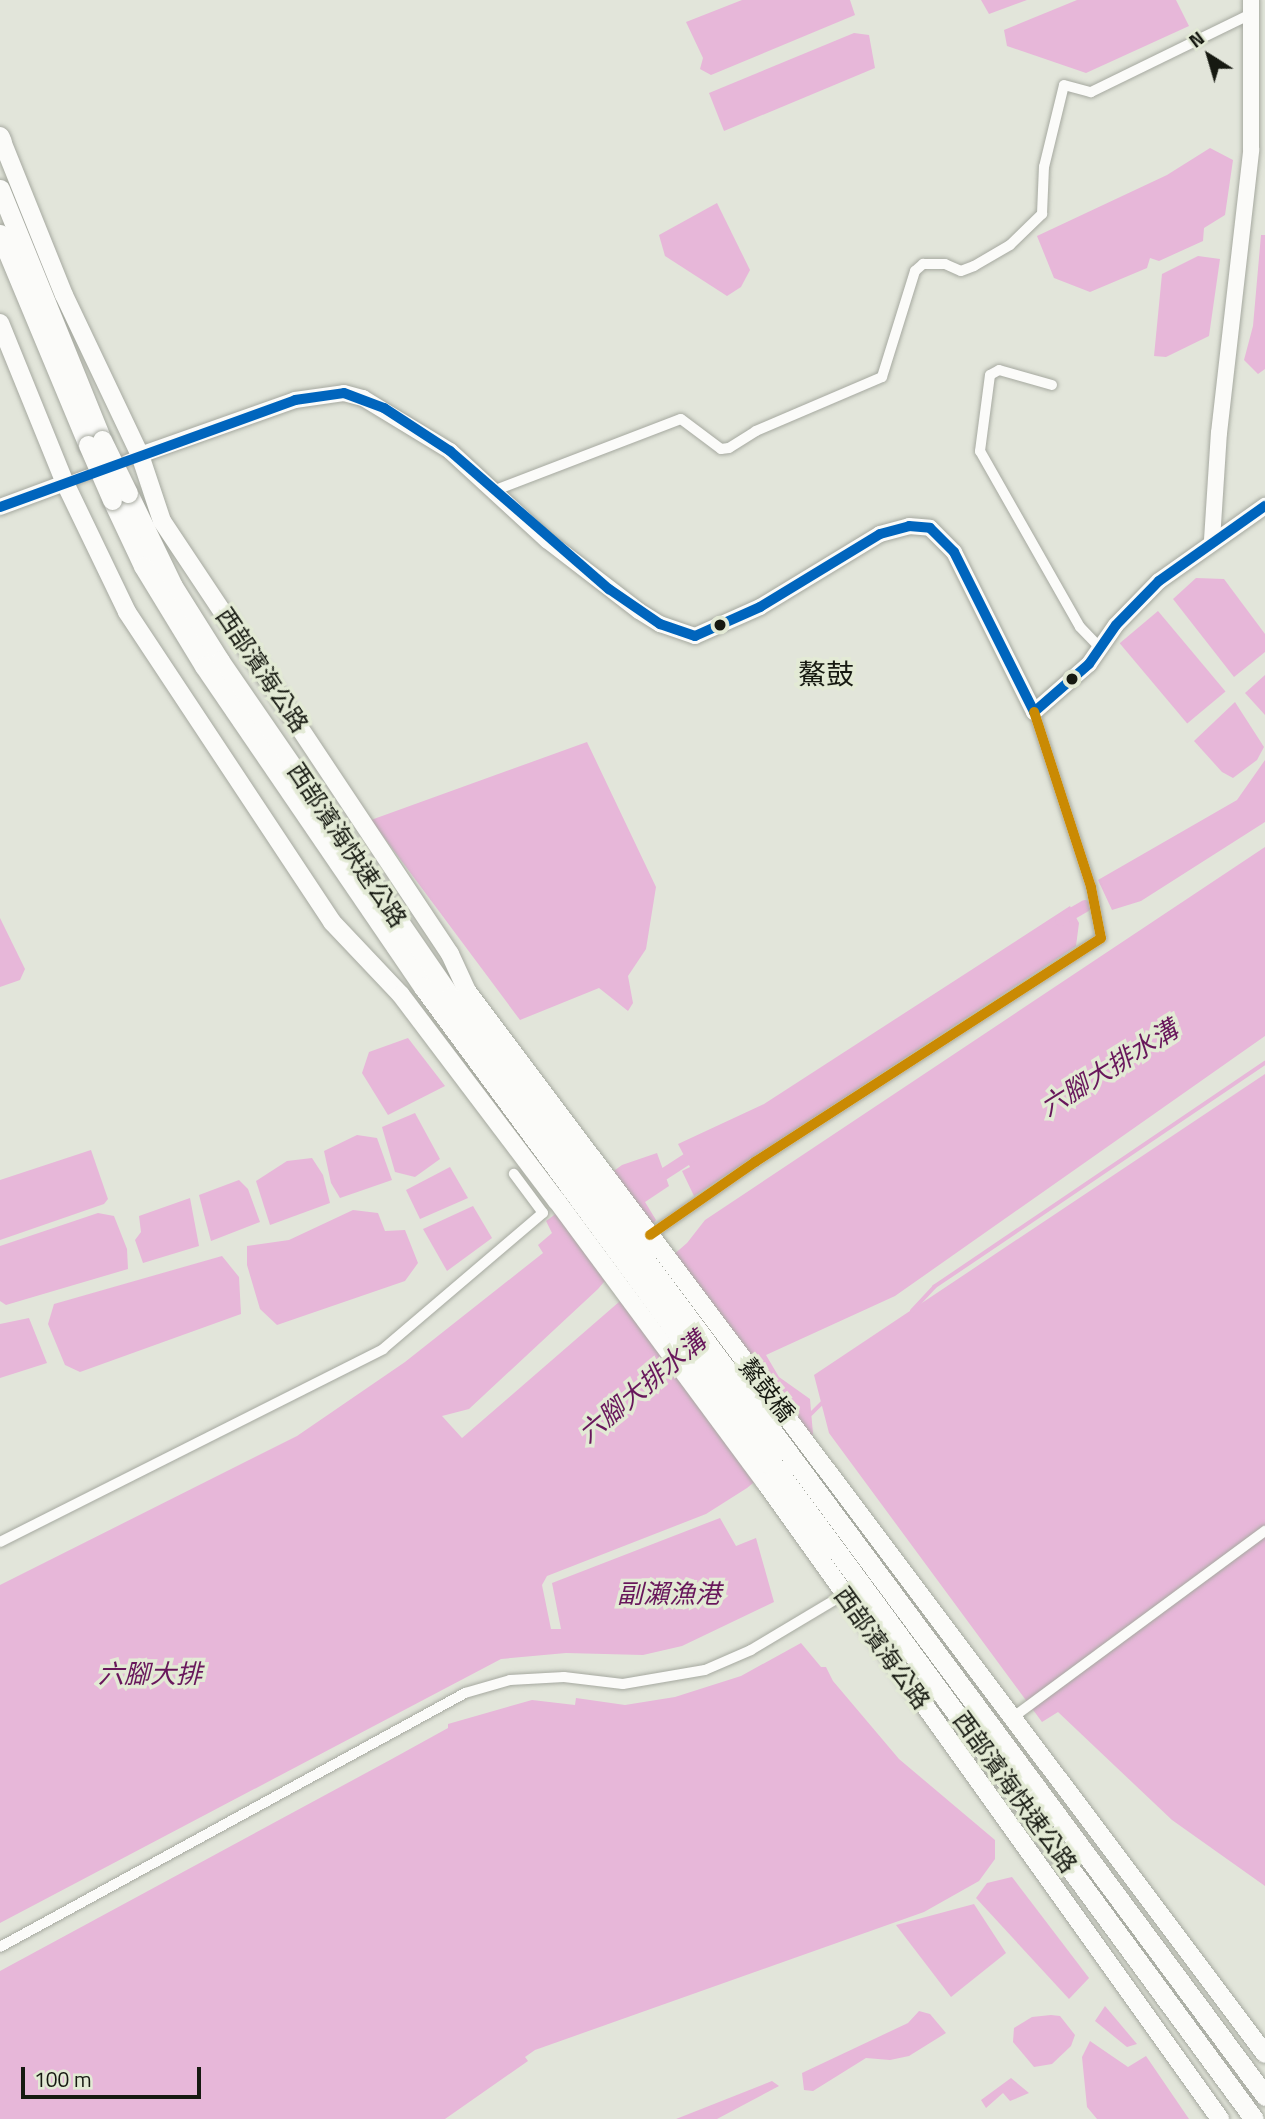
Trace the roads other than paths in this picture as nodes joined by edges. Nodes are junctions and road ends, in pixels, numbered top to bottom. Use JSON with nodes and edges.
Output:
{"nodes":[{"id":1,"x":1251,"y":7,"type":"edge"},
{"id":2,"x":1,"y":138,"type":"edge"},
{"id":3,"x":0,"y":189,"type":"edge"},
{"id":4,"x":0,"y":234,"type":"edge"},
{"id":5,"x":0,"y":323,"type":"edge"},
{"id":6,"x":1052,"y":385,"type":"dead end"},
{"id":7,"x":95,"y":442,"type":"junction"},
{"id":8,"x":140,"y":455,"type":"junction"},
{"id":9,"x":65,"y":483,"type":"junction"},
{"id":10,"x":493,"y":491,"type":"junction"},
{"id":11,"x":1265,"y":506,"type":"edge"},
{"id":12,"x":0,"y":507,"type":"edge"},
{"id":13,"x":1212,"y":540,"type":"junction"},
{"id":14,"x":1100,"y":648,"type":"junction"},
{"id":15,"x":1034,"y":712,"type":"junction"},
{"id":16,"x":597,"y":1162,"type":"joint"},
{"id":17,"x":514,"y":1174,"type":"dead end"},
{"id":18,"x":581,"y":1184,"type":"joint"},
{"id":19,"x":650,"y":1235,"type":"junction"},
{"id":20,"x":783,"y":1459,"type":"junction"},
{"id":21,"x":1265,"y":1531,"type":"edge"},
{"id":22,"x":0,"y":1542,"type":"edge"},
{"id":23,"x":843,"y":1595,"type":"junction"},
{"id":24,"x":1012,"y":1718,"type":"junction"},
{"id":25,"x":0,"y":1947,"type":"edge"},
{"id":26,"x":1263,"y":2050,"type":"edge"},
{"id":27,"x":1265,"y":2096,"type":"edge"},
{"id":28,"x":1220,"y":2119,"type":"edge"},
{"id":29,"x":1254,"y":2119,"type":"edge"}],
"edges":[{"from":1,"to":10,"type":"street"},
{"from":1,"to":13,"type":"street"},
{"from":2,"to":8,"type":"main road","name":"西部濱海公路"},
{"from":3,"to":7,"type":"highway"},
{"from":4,"to":7,"type":"highway"},
{"from":5,"to":9,"type":"main road"},
{"from":6,"to":14,"type":"street"},
{"from":7,"to":18,"type":"highway","name":"西部濱海快速公路","bridge":true},
{"from":8,"to":9,"type":"street"},
{"from":8,"to":10,"type":"street"},
{"from":8,"to":16,"type":"main road","name":"西部濱海公路"},
{"from":9,"to":12,"type":"street"},
{"from":9,"to":23,"type":"main road","name":"西部濱海公路"},
{"from":10,"to":15,"type":"street"},
{"from":11,"to":13,"type":"street"},
{"from":13,"to":14,"type":"street"},
{"from":14,"to":15,"type":"street"},
{"from":15,"to":19,"type":"street"},
{"from":16,"to":19,"type":"main road","name":"鰲鼓橋"},
{"from":17,"to":22,"type":"street"},
{"from":18,"to":20,"type":"highway","name":"鰲鼓橋"},
{"from":19,"to":24,"type":"main road","name":"鰲鼓橋"},
{"from":20,"to":27,"type":"highway","name":"西部濱海快速公路"},
{"from":20,"to":29,"type":"highway","name":"西部濱海快速公路"},
{"from":21,"to":24,"type":"street"},
{"from":23,"to":25,"type":"street"},
{"from":23,"to":28,"type":"main road","name":"西部濱海公路"},
{"from":24,"to":26,"type":"main road"}]}
